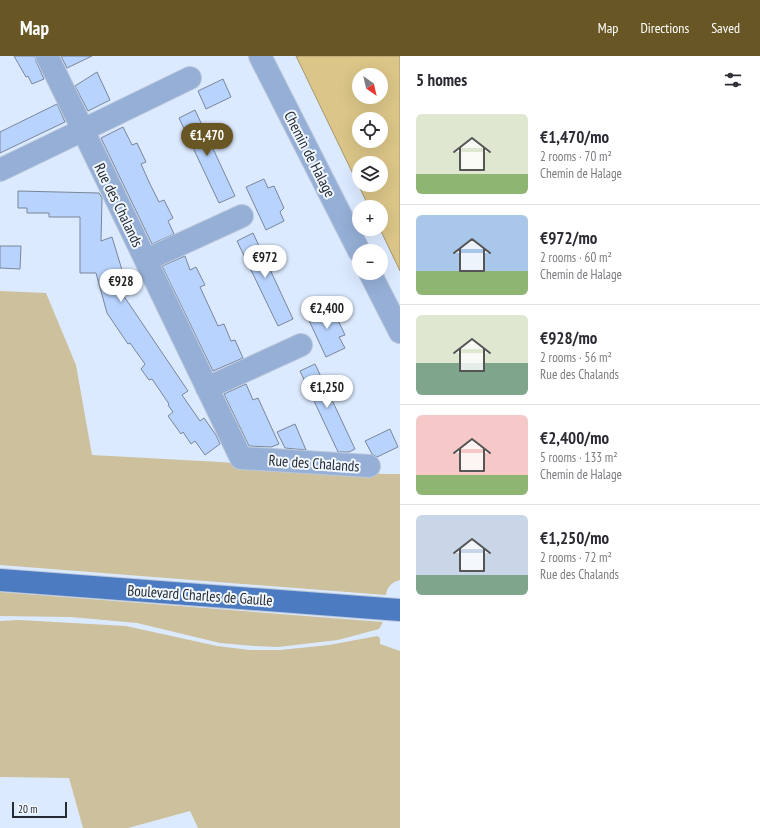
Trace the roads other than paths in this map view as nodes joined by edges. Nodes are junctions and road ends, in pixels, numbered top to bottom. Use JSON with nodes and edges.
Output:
{"nodes":[{"id":1,"x":47,"y":56,"type":"edge"},
{"id":2,"x":260,"y":56,"type":"edge"},
{"id":3,"x":190,"y":78,"type":"dead end"},
{"id":4,"x":83,"y":130,"type":"junction"},
{"id":5,"x":0,"y":170,"type":"edge"},
{"id":6,"x":242,"y":216,"type":"dead end"},
{"id":7,"x":355,"y":244,"type":"edge"},
{"id":8,"x":146,"y":260,"type":"junction"},
{"id":9,"x":374,"y":280,"type":"edge"},
{"id":10,"x":400,"y":332,"type":"edge"},
{"id":11,"x":301,"y":345,"type":"dead end"},
{"id":12,"x":207,"y":388,"type":"junction"},
{"id":13,"x":369,"y":466,"type":"dead end"},
{"id":14,"x":0,"y":580,"type":"edge"},
{"id":15,"x":400,"y":610,"type":"edge"}],
"edges":[{"from":1,"to":4,"type":"street","name":"Rue des Chalands"},
{"from":2,"to":7,"type":"street","name":"Chemin de Halage"},
{"from":3,"to":4,"type":"street"},
{"from":4,"to":5,"type":"street"},
{"from":4,"to":8,"type":"street","name":"Rue des Chalands"},
{"from":6,"to":8,"type":"street"},
{"from":8,"to":12,"type":"street","name":"Rue des Chalands"},
{"from":9,"to":10,"type":"street"},
{"from":11,"to":12,"type":"street"},
{"from":12,"to":13,"type":"street","name":"Rue des Chalands"},
{"from":14,"to":15,"type":"main road","name":"Boulevard Charles de Gaulle"}]}
